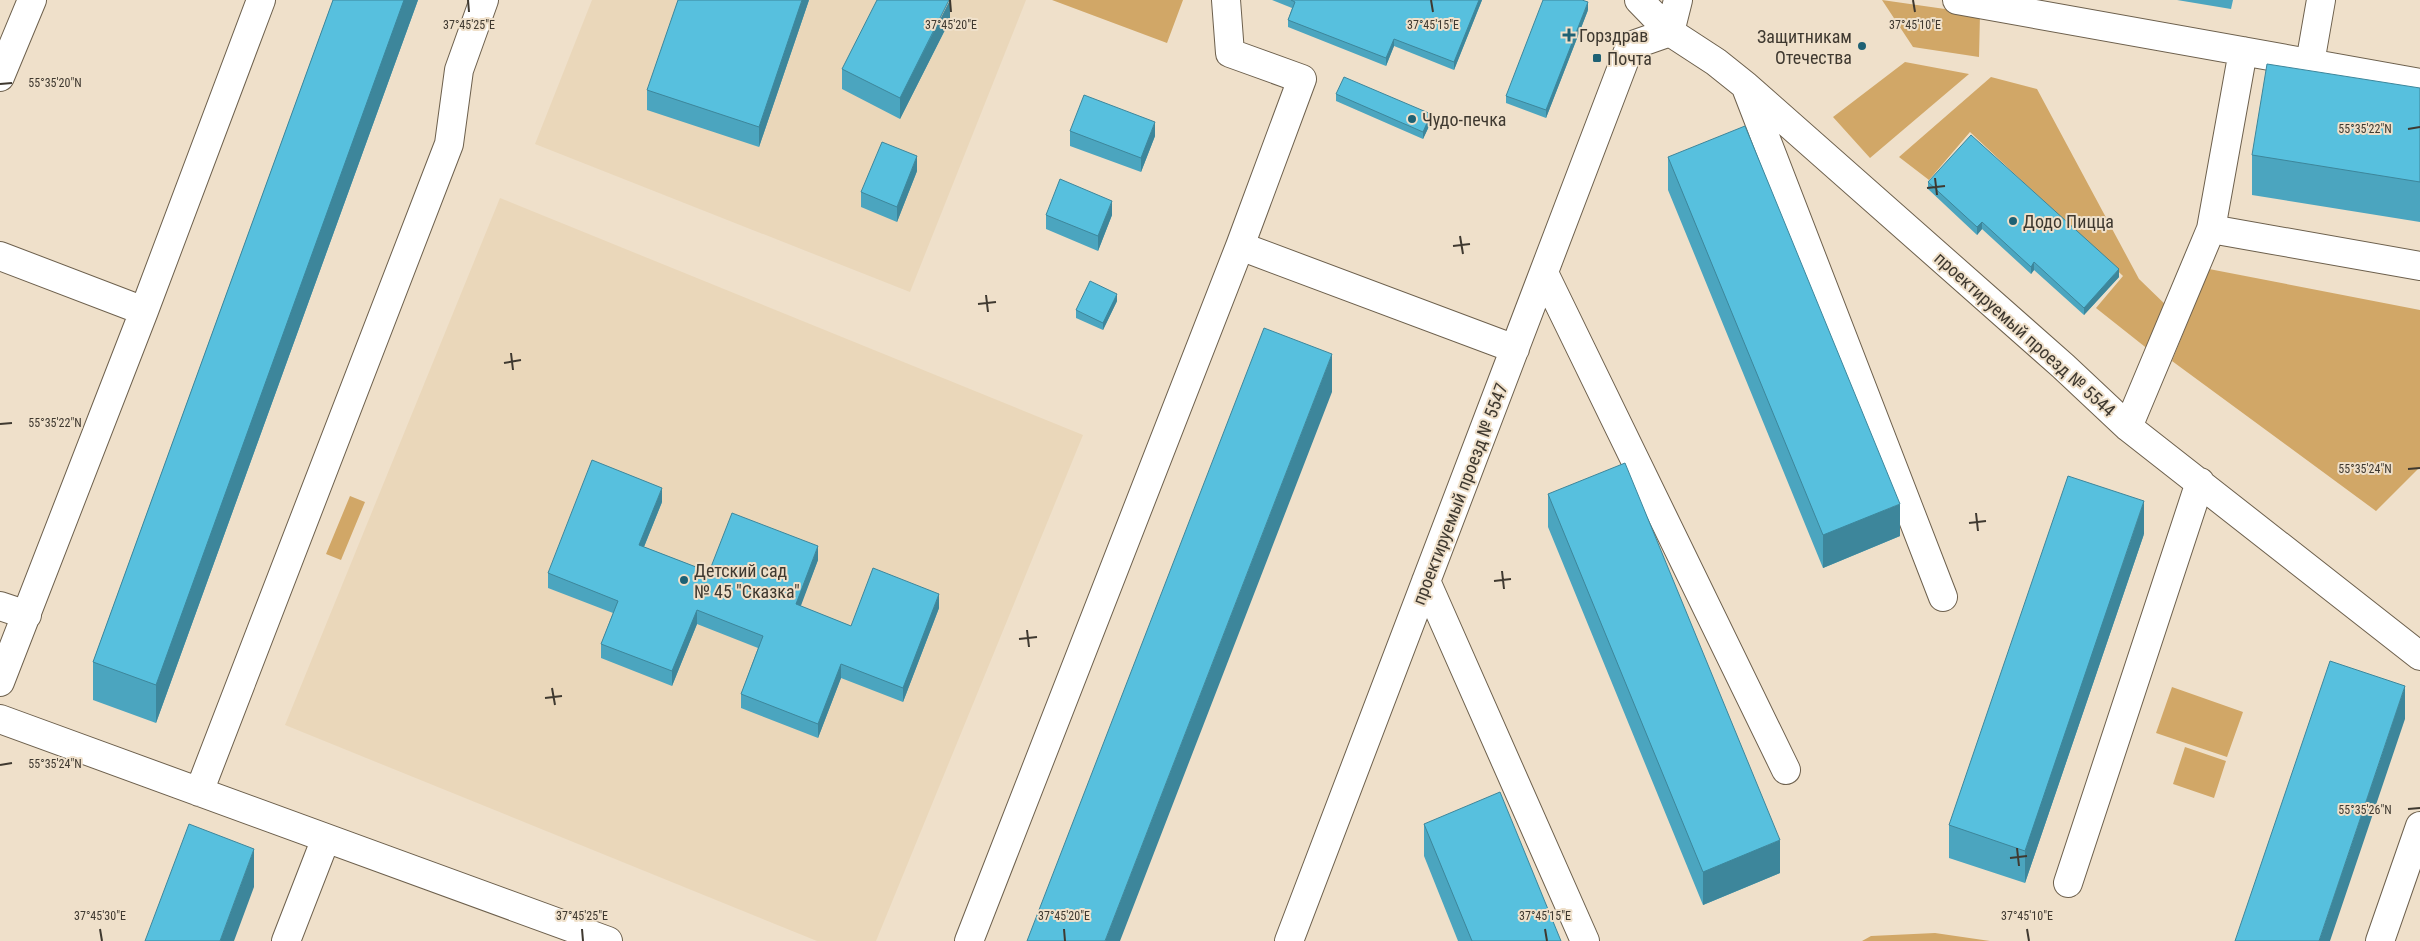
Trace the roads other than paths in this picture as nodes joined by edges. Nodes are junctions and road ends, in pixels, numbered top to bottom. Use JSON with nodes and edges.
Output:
{"nodes":[{"id":1,"x":32,"y":0,"type":"edge"},
{"id":2,"x":261,"y":0,"type":"edge"},
{"id":3,"x":484,"y":0,"type":"edge"},
{"id":4,"x":1226,"y":0,"type":"edge"},
{"id":5,"x":1639,"y":0,"type":"edge"},
{"id":6,"x":1678,"y":0,"type":"edge"},
{"id":7,"x":1957,"y":0,"type":"edge"},
{"id":8,"x":2322,"y":0,"type":"edge"},
{"id":9,"x":1670,"y":32,"type":"junction"},
{"id":10,"x":2243,"y":51,"type":"junction"},
{"id":11,"x":2310,"y":63,"type":"junction"},
{"id":12,"x":0,"y":77,"type":"edge"},
{"id":13,"x":2420,"y":83,"type":"edge"},
{"id":14,"x":1746,"y":86,"type":"junction"},
{"id":15,"x":2211,"y":229,"type":"junction"},
{"id":16,"x":1240,"y":246,"type":"junction"},
{"id":17,"x":0,"y":256,"type":"edge"},
{"id":18,"x":2420,"y":266,"type":"edge"},
{"id":19,"x":1544,"y":273,"type":"junction"},
{"id":20,"x":144,"y":311,"type":"junction"},
{"id":21,"x":1515,"y":349,"type":"junction"},
{"id":22,"x":2128,"y":428,"type":"junction"},
{"id":23,"x":2200,"y":482,"type":"junction"},
{"id":24,"x":1426,"y":581,"type":"junction"},
{"id":25,"x":1943,"y":597,"type":"dead end"},
{"id":26,"x":0,"y":606,"type":"edge"},
{"id":27,"x":28,"y":615,"type":"junction"},
{"id":28,"x":2420,"y":656,"type":"edge"},
{"id":29,"x":0,"y":682,"type":"edge"},
{"id":30,"x":0,"y":719,"type":"edge"},
{"id":31,"x":1786,"y":770,"type":"dead end"},
{"id":32,"x":199,"y":792,"type":"junction"},
{"id":33,"x":2420,"y":826,"type":"edge"},
{"id":34,"x":326,"y":838,"type":"junction"},
{"id":35,"x":2068,"y":882,"type":"dead end"},
{"id":36,"x":553,"y":932,"type":"edge"},
{"id":37,"x":286,"y":941,"type":"edge"},
{"id":38,"x":608,"y":941,"type":"edge"},
{"id":39,"x":969,"y":941,"type":"edge"},
{"id":40,"x":1289,"y":941,"type":"edge"},
{"id":41,"x":1586,"y":941,"type":"edge"},
{"id":42,"x":2380,"y":941,"type":"edge"}],
"edges":[{"from":1,"to":12,"type":"street"},
{"from":2,"to":20,"type":"street"},
{"from":3,"to":32,"type":"street"},
{"from":4,"to":16,"type":"street"},
{"from":5,"to":9,"type":"street","name":"проектируемый проезд № 5544"},
{"from":6,"to":9,"type":"street"},
{"from":7,"to":10,"type":"street"},
{"from":8,"to":11,"type":"street"},
{"from":9,"to":14,"type":"street","name":"проектируемый проезд № 5544"},
{"from":9,"to":19,"type":"street","name":"проектируемый проезд № 5547"},
{"from":10,"to":11,"type":"street"},
{"from":10,"to":15,"type":"street"},
{"from":11,"to":13,"type":"street"},
{"from":14,"to":22,"type":"street","name":"проектируемый проезд № 5544"},
{"from":14,"to":25,"type":"street"},
{"from":15,"to":18,"type":"street"},
{"from":15,"to":22,"type":"street"},
{"from":16,"to":21,"type":"street"},
{"from":16,"to":39,"type":"street"},
{"from":17,"to":20,"type":"street"},
{"from":19,"to":21,"type":"street","name":"проектируемый проезд № 5547"},
{"from":19,"to":31,"type":"street"},
{"from":20,"to":27,"type":"street"},
{"from":21,"to":24,"type":"street","name":"проектируемый проезд № 5547"},
{"from":22,"to":23,"type":"street","name":"проектируемый проезд № 5544"},
{"from":23,"to":28,"type":"street","name":"проектируемый проезд № 5544"},
{"from":23,"to":35,"type":"street"},
{"from":24,"to":40,"type":"street","name":"проектируемый проезд № 5547"},
{"from":24,"to":41,"type":"street"},
{"from":26,"to":27,"type":"street"},
{"from":27,"to":29,"type":"street"},
{"from":30,"to":32,"type":"street"},
{"from":32,"to":34,"type":"street"},
{"from":33,"to":42,"type":"street"},
{"from":34,"to":36,"type":"street"},
{"from":34,"to":37,"type":"street"},
{"from":36,"to":38,"type":"street"}]}
